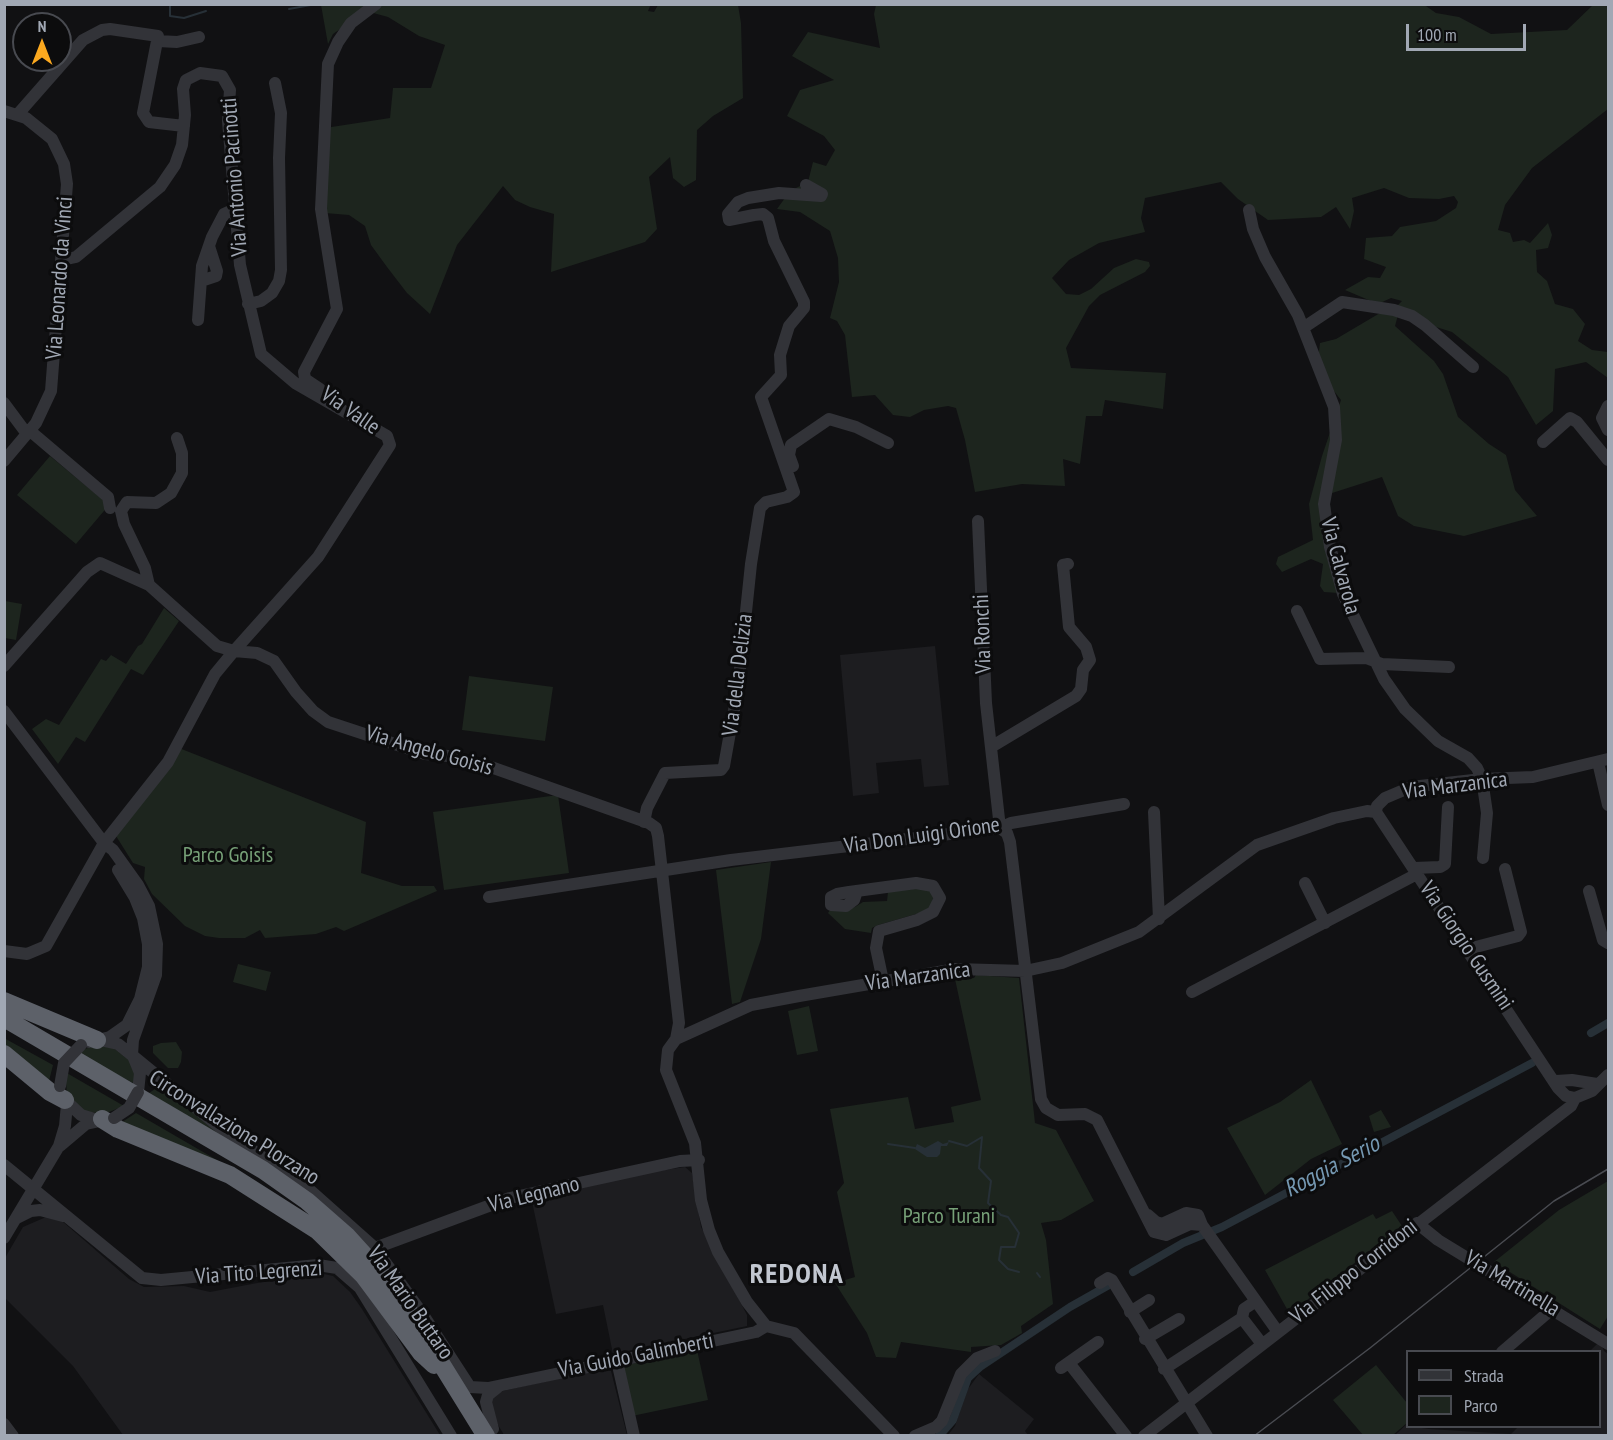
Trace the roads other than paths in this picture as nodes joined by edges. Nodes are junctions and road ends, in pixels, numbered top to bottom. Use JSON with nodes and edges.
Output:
{"nodes":[{"id":1,"x":376,"y":4,"type":"edge"},
{"id":2,"x":199,"y":37,"type":"dead end"},
{"id":3,"x":158,"y":41,"type":"junction"},
{"id":4,"x":275,"y":83,"type":"dead end"},
{"id":5,"x":4,"y":111,"type":"edge"},
{"id":6,"x":18,"y":114,"type":"junction"},
{"id":7,"x":184,"y":126,"type":"junction"},
{"id":8,"x":806,"y":185,"type":"dead end"},
{"id":9,"x":235,"y":209,"type":"junction"},
{"id":10,"x":1249,"y":210,"type":"dead end"},
{"id":11,"x":62,"y":260,"type":"junction"},
{"id":12,"x":248,"y":304,"type":"junction"},
{"id":13,"x":198,"y":320,"type":"dead end"},
{"id":14,"x":1303,"y":328,"type":"junction"},
{"id":15,"x":1473,"y":367,"type":"dead end"},
{"id":16,"x":4,"y":403,"type":"edge"},
{"id":17,"x":337,"y":406,"type":"junction"},
{"id":18,"x":1608,"y":406,"type":"edge"},
{"id":19,"x":1608,"y":430,"type":"edge"},
{"id":20,"x":28,"y":432,"type":"junction"},
{"id":21,"x":177,"y":438,"type":"dead end"},
{"id":22,"x":1543,"y":442,"type":"dead end"},
{"id":23,"x":888,"y":443,"type":"dead end"},
{"id":24,"x":1608,"y":460,"type":"edge"},
{"id":25,"x":4,"y":461,"type":"edge"},
{"id":26,"x":794,"y":492,"type":"junction"},
{"id":27,"x":110,"y":508,"type":"dead end"},
{"id":28,"x":978,"y":521,"type":"dead end"},
{"id":29,"x":1068,"y":564,"type":"dead end"},
{"id":30,"x":149,"y":585,"type":"junction"},
{"id":31,"x":1297,"y":610,"type":"dead end"},
{"id":32,"x":234,"y":651,"type":"junction"},
{"id":33,"x":1376,"y":661,"type":"junction"},
{"id":34,"x":4,"y":666,"type":"edge"},
{"id":35,"x":1449,"y":667,"type":"dead end"},
{"id":36,"x":4,"y":711,"type":"edge"},
{"id":37,"x":991,"y":747,"type":"junction"},
{"id":38,"x":1603,"y":761,"type":"edge"},
{"id":39,"x":1482,"y":778,"type":"junction"},
{"id":40,"x":1124,"y":804,"type":"dead end"},
{"id":41,"x":1608,"y":805,"type":"edge"},
{"id":42,"x":1448,"y":807,"type":"dead end"},
{"id":43,"x":1154,"y":812,"type":"dead end"},
{"id":44,"x":1376,"y":812,"type":"junction"},
{"id":45,"x":644,"y":822,"type":"junction"},
{"id":46,"x":1030,"y":822,"type":"junction"},
{"id":47,"x":1000,"y":828,"type":"junction"},
{"id":48,"x":1010,"y":842,"type":"junction"},
{"id":49,"x":104,"y":843,"type":"junction"},
{"id":50,"x":1484,"y":858,"type":"dead end"},
{"id":51,"x":1505,"y":868,"type":"dead end"},
{"id":52,"x":662,"y":870,"type":"junction"},
{"id":53,"x":1415,"y":871,"type":"junction"},
{"id":54,"x":1305,"y":883,"type":"dead end"},
{"id":55,"x":857,"y":891,"type":"dead end"},
{"id":56,"x":1589,"y":891,"type":"dead end"},
{"id":57,"x":489,"y":897,"type":"dead end"},
{"id":58,"x":1159,"y":919,"type":"junction"},
{"id":59,"x":1325,"y":923,"type":"junction"},
{"id":60,"x":1608,"y":943,"type":"edge"},
{"id":61,"x":1468,"y":949,"type":"junction"},
{"id":62,"x":4,"y":951,"type":"edge"},
{"id":63,"x":1025,"y":971,"type":"junction"},
{"id":64,"x":883,"y":981,"type":"junction"},
{"id":65,"x":1191,"y":992,"type":"dead end"},
{"id":66,"x":4,"y":1001,"type":"edge"},
{"id":67,"x":4,"y":1018,"type":"edge"},
{"id":68,"x":4,"y":1031,"type":"edge"},
{"id":69,"x":676,"y":1039,"type":"junction"},
{"id":70,"x":92,"y":1042,"type":"junction"},
{"id":71,"x":4,"y":1054,"type":"edge"},
{"id":72,"x":133,"y":1056,"type":"junction"},
{"id":73,"x":1608,"y":1075,"type":"edge"},
{"id":74,"x":175,"y":1089,"type":"junction"},
{"id":75,"x":138,"y":1092,"type":"junction"},
{"id":76,"x":1569,"y":1092,"type":"junction"},
{"id":77,"x":64,"y":1097,"type":"junction"},
{"id":78,"x":105,"y":1119,"type":"junction"},
{"id":79,"x":59,"y":1146,"type":"junction"},
{"id":80,"x":699,"y":1160,"type":"junction"},
{"id":81,"x":4,"y":1165,"type":"edge"},
{"id":82,"x":34,"y":1188,"type":"junction"},
{"id":83,"x":16,"y":1219,"type":"junction"},
{"id":84,"x":70,"y":1219,"type":"junction"},
{"id":85,"x":1417,"y":1223,"type":"junction"},
{"id":86,"x":4,"y":1238,"type":"edge"},
{"id":87,"x":375,"y":1248,"type":"junction"},
{"id":88,"x":1100,"y":1283,"type":"dead end"},
{"id":89,"x":1149,"y":1300,"type":"dead end"},
{"id":90,"x":1256,"y":1301,"type":"junction"},
{"id":91,"x":1552,"y":1309,"type":"junction"},
{"id":92,"x":1130,"y":1312,"type":"junction"},
{"id":93,"x":1242,"y":1318,"type":"junction"},
{"id":94,"x":1179,"y":1319,"type":"dead end"},
{"id":95,"x":766,"y":1326,"type":"junction"},
{"id":96,"x":1278,"y":1332,"type":"junction"},
{"id":97,"x":1145,"y":1339,"type":"junction"},
{"id":98,"x":1098,"y":1342,"type":"dead end"},
{"id":99,"x":1262,"y":1344,"type":"junction"},
{"id":100,"x":1608,"y":1344,"type":"edge"},
{"id":101,"x":1504,"y":1350,"type":"edge"},
{"id":102,"x":995,"y":1351,"type":"dead end"},
{"id":103,"x":617,"y":1361,"type":"junction"},
{"id":104,"x":434,"y":1365,"type":"junction"},
{"id":105,"x":1164,"y":1369,"type":"junction"},
{"id":106,"x":504,"y":1383,"type":"junction"},
{"id":107,"x":470,"y":1387,"type":"junction"},
{"id":108,"x":1187,"y":1403,"type":"junction"},
{"id":109,"x":4,"y":1424,"type":"edge"},
{"id":110,"x":488,"y":1434,"type":"edge"},
{"id":111,"x":13,"y":1436,"type":"edge"},
{"id":112,"x":451,"y":1436,"type":"edge"},
{"id":113,"x":634,"y":1436,"type":"edge"},
{"id":114,"x":894,"y":1436,"type":"edge"},
{"id":115,"x":915,"y":1436,"type":"edge"},
{"id":116,"x":1126,"y":1436,"type":"edge"},
{"id":117,"x":1144,"y":1436,"type":"edge"},
{"id":118,"x":1207,"y":1436,"type":"edge"}],
"edges":[{"from":1,"to":17,"type":"street","name":"Via Valle"},
{"from":2,"to":3,"type":"street"},
{"from":3,"to":6,"type":"street"},
{"from":3,"to":7,"type":"street"},
{"from":4,"to":12,"type":"street","name":"Via Antonio Pacinotti"},
{"from":5,"to":6,"type":"street","name":"Via Leonardo da Vinci"},
{"from":6,"to":11,"type":"street","name":"Via Leonardo da Vinci"},
{"from":7,"to":9,"type":"street","name":"Via Antonio Pacinotti"},
{"from":7,"to":11,"type":"street","name":"Via Antonio Pacinotti"},
{"from":8,"to":26,"type":"street"},
{"from":9,"to":12,"type":"street","name":"Via Antonio Pacinotti"},
{"from":9,"to":13,"type":"street"},
{"from":10,"to":14,"type":"street","name":"Via Calvarola"},
{"from":11,"to":20,"type":"street","name":"Via Leonardo da Vinci"},
{"from":12,"to":17,"type":"street","name":"Via Antonio Pacinotti"},
{"from":14,"to":15,"type":"street"},
{"from":14,"to":33,"type":"street","name":"Via Calvarola"},
{"from":16,"to":20,"type":"street"},
{"from":17,"to":32,"type":"street","name":"Via Valle"},
{"from":18,"to":19,"type":"street"},
{"from":20,"to":25,"type":"street","name":"Via Leonardo da Vinci"},
{"from":20,"to":27,"type":"street"},
{"from":21,"to":30,"type":"street"},
{"from":22,"to":24,"type":"street"},
{"from":23,"to":26,"type":"street"},
{"from":26,"to":45,"type":"street","name":"Via della Delizia"},
{"from":28,"to":37,"type":"street","name":"Via Ronchi"},
{"from":29,"to":37,"type":"street"},
{"from":30,"to":32,"type":"street","name":"Via Angelo Goisis"},
{"from":30,"to":34,"type":"street"},
{"from":31,"to":33,"type":"street"},
{"from":32,"to":45,"type":"street","name":"Via Angelo Goisis"},
{"from":32,"to":49,"type":"street"},
{"from":33,"to":35,"type":"street"},
{"from":33,"to":39,"type":"street","name":"Via Calvarola"},
{"from":36,"to":49,"type":"street"},
{"from":37,"to":47,"type":"street","name":"Via Ronchi"},
{"from":38,"to":39,"type":"street","name":"Via Marzanica"},
{"from":38,"to":41,"type":"street"},
{"from":39,"to":44,"type":"street","name":"Via Marzanica"},
{"from":39,"to":50,"type":"street"},
{"from":40,"to":46,"type":"street","name":"Via Don Luigi Orione"},
{"from":42,"to":53,"type":"street"},
{"from":43,"to":58,"type":"street"},
{"from":44,"to":53,"type":"street","name":"Via Giorgio Gusmini"},
{"from":44,"to":58,"type":"street","name":"Via Marzanica"},
{"from":45,"to":52,"type":"street"},
{"from":46,"to":47,"type":"street","name":"Via Don Luigi Orione"},
{"from":46,"to":48,"type":"street"},
{"from":47,"to":48,"type":"street"},
{"from":47,"to":52,"type":"street","name":"Via Don Luigi Orione"},
{"from":48,"to":63,"type":"street"},
{"from":49,"to":62,"type":"street"},
{"from":49,"to":70,"type":"street"},
{"from":49,"to":72,"type":"street"},
{"from":51,"to":61,"type":"street"},
{"from":52,"to":57,"type":"street"},
{"from":52,"to":69,"type":"street"},
{"from":53,"to":59,"type":"street"},
{"from":53,"to":61,"type":"street","name":"Via Giorgio Gusmini"},
{"from":54,"to":59,"type":"street"},
{"from":55,"to":64,"type":"street"},
{"from":56,"to":60,"type":"street"},
{"from":58,"to":63,"type":"street","name":"Via Marzanica"},
{"from":59,"to":65,"type":"street"},
{"from":61,"to":76,"type":"street","name":"Via Giorgio Gusmini"},
{"from":63,"to":64,"type":"street","name":"Via Marzanica"},
{"from":63,"to":90,"type":"street"},
{"from":64,"to":69,"type":"street","name":"Via Marzanica"},
{"from":66,"to":70,"type":"highway"},
{"from":67,"to":110,"type":"highway","name":"Circonvallazione Plorzano"},
{"from":68,"to":104,"type":"highway","name":"Circonvallazione Plorzano"},
{"from":69,"to":80,"type":"street"},
{"from":70,"to":72,"type":"street"},
{"from":70,"to":77,"type":"street","bridge":true},
{"from":71,"to":77,"type":"highway"},
{"from":72,"to":74,"type":"street","name":"Via Mario Buttaro"},
{"from":72,"to":75,"type":"street"},
{"from":73,"to":76,"type":"street"},
{"from":74,"to":75,"type":"street","name":"Via Mario Buttaro"},
{"from":74,"to":87,"type":"street","name":"Via Mario Buttaro"},
{"from":75,"to":78,"type":"street","bridge":true},
{"from":76,"to":85,"type":"street","name":"Via Filippo Corridoni"},
{"from":77,"to":78,"type":"street"},
{"from":77,"to":79,"type":"street"},
{"from":78,"to":79,"type":"street"},
{"from":78,"to":104,"type":"highway"},
{"from":79,"to":82,"type":"street"},
{"from":80,"to":87,"type":"street","name":"Via Legnano"},
{"from":80,"to":95,"type":"street"},
{"from":81,"to":82,"type":"street","name":"Via Tito Legrenzi"},
{"from":82,"to":83,"type":"street"},
{"from":82,"to":84,"type":"street","name":"Via Tito Legrenzi"},
{"from":83,"to":84,"type":"street","name":"Via Tito Legrenzi"},
{"from":83,"to":86,"type":"street"},
{"from":84,"to":112,"type":"street","name":"Via Tito Legrenzi"},
{"from":85,"to":91,"type":"street","name":"Via Martinella"},
{"from":85,"to":96,"type":"street","name":"Via Filippo Corridoni"},
{"from":87,"to":107,"type":"street","name":"Via Mario Buttaro"},
{"from":88,"to":92,"type":"street"},
{"from":89,"to":92,"type":"street"},
{"from":90,"to":93,"type":"street"},
{"from":90,"to":96,"type":"street"},
{"from":91,"to":100,"type":"street","name":"Via Martinella"},
{"from":91,"to":101,"type":"street"},
{"from":92,"to":97,"type":"street"},
{"from":93,"to":99,"type":"street"},
{"from":93,"to":105,"type":"street"},
{"from":94,"to":97,"type":"street"},
{"from":95,"to":103,"type":"street","name":"Via Guido Galimberti"},
{"from":95,"to":114,"type":"street"},
{"from":96,"to":99,"type":"street","name":"Via Filippo Corridoni"},
{"from":97,"to":105,"type":"street"},
{"from":98,"to":116,"type":"street"},
{"from":99,"to":108,"type":"street","name":"Via Filippo Corridoni"},
{"from":102,"to":115,"type":"street"},
{"from":103,"to":106,"type":"street","name":"Via Guido Galimberti"},
{"from":103,"to":113,"type":"street"},
{"from":104,"to":110,"type":"highway","name":"Circonvallazione Plorzano"},
{"from":105,"to":108,"type":"street"},
{"from":106,"to":107,"type":"street","name":"Via Guido Galimberti"},
{"from":106,"to":110,"type":"street"},
{"from":107,"to":110,"type":"highway"},
{"from":108,"to":117,"type":"street","name":"Via Filippo Corridoni"},
{"from":108,"to":118,"type":"street"},
{"from":109,"to":111,"type":"street"}]}
